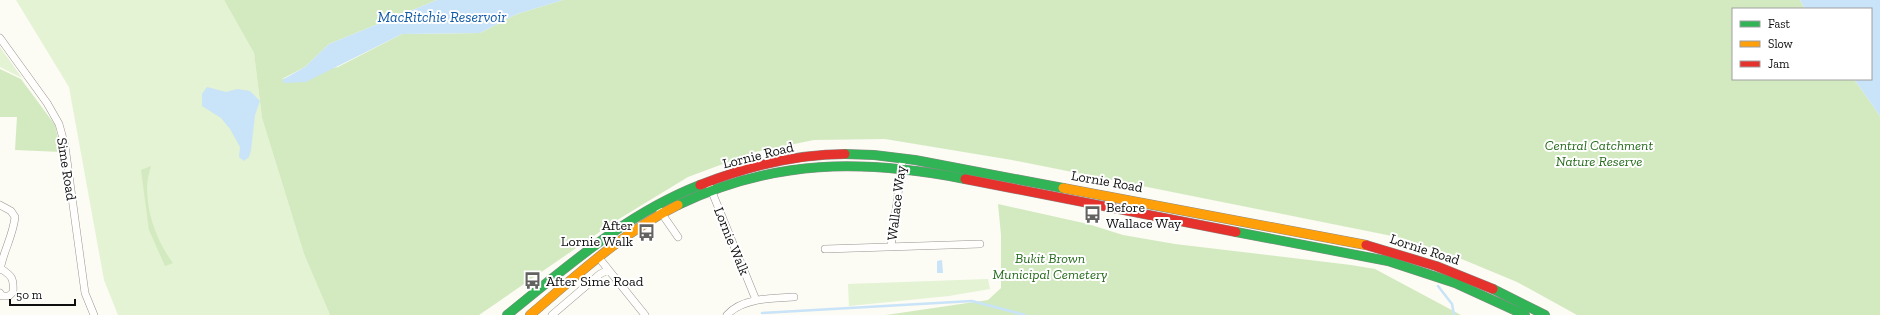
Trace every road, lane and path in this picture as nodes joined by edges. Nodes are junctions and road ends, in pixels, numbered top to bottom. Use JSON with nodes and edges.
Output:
{"nodes":[{"id":1,"x":0,"y":38,"type":"edge"},
{"id":2,"x":902,"y":158,"type":"junction"},
{"id":3,"x":901,"y":168,"type":"junction"},
{"id":4,"x":710,"y":187,"type":"junction"},
{"id":5,"x":0,"y":205,"type":"edge"},
{"id":6,"x":657,"y":206,"type":"junction"},
{"id":7,"x":663,"y":214,"type":"junction"},
{"id":8,"x":1264,"y":225,"type":"junction"},
{"id":9,"x":617,"y":229,"type":"junction"},
{"id":10,"x":1265,"y":236,"type":"junction"},
{"id":11,"x":678,"y":237,"type":"dead end"},
{"id":12,"x":625,"y":239,"type":"junction"},
{"id":13,"x":980,"y":244,"type":"dead end"},
{"id":14,"x":891,"y":247,"type":"junction"},
{"id":15,"x":825,"y":249,"type":"dead end"},
{"id":16,"x":599,"y":258,"type":"junction"},
{"id":17,"x":0,"y":269,"type":"edge"},
{"id":18,"x":608,"y":270,"type":"junction"},
{"id":19,"x":582,"y":272,"type":"junction"},
{"id":20,"x":584,"y":288,"type":"junction"},
{"id":21,"x":0,"y":293,"type":"edge"},
{"id":22,"x":794,"y":298,"type":"dead end"},
{"id":23,"x":756,"y":300,"type":"junction"},
{"id":24,"x":94,"y":315,"type":"edge"},
{"id":25,"x":507,"y":315,"type":"edge"},
{"id":26,"x":530,"y":315,"type":"edge"},
{"id":27,"x":552,"y":315,"type":"edge"},
{"id":28,"x":645,"y":315,"type":"edge"},
{"id":29,"x":727,"y":315,"type":"edge"},
{"id":30,"x":1525,"y":315,"type":"edge"},
{"id":31,"x":1545,"y":315,"type":"edge"}],
"edges":[{"from":1,"to":24,"type":"street","name":"Sime Road"},
{"from":2,"to":3,"type":"street","name":"Wallace Way"},
{"from":2,"to":4,"type":"street","name":"Lornie Road"},
{"from":2,"to":8,"type":"street","name":"Lornie Road"},
{"from":3,"to":4,"type":"street","name":"Lornie Road"},
{"from":3,"to":10,"type":"street","name":"Lornie Road"},
{"from":3,"to":14,"type":"street","name":"Wallace Way"},
{"from":4,"to":6,"type":"street","name":"Lornie Road"},
{"from":4,"to":7,"type":"street","name":"Lornie Road"},
{"from":4,"to":23,"type":"street","name":"Lornie Walk"},
{"from":5,"to":17,"type":"street"},
{"from":6,"to":7,"type":"street"},
{"from":6,"to":9,"type":"street","name":"Lornie Road"},
{"from":7,"to":11,"type":"street"},
{"from":7,"to":12,"type":"street","name":"Lornie Road"},
{"from":8,"to":10,"type":"street"},
{"from":8,"to":31,"type":"street","name":"Lornie Road"},
{"from":9,"to":12,"type":"street"},
{"from":9,"to":25,"type":"street","name":"Lornie Road"},
{"from":10,"to":30,"type":"street","name":"Lornie Road"},
{"from":12,"to":16,"type":"street","name":"Lornie Road"},
{"from":13,"to":14,"type":"street","name":"Wallace Way"},
{"from":14,"to":15,"type":"street","name":"Wallace Way"},
{"from":16,"to":18,"type":"street"},
{"from":16,"to":19,"type":"street","name":"Lornie Road"},
{"from":17,"to":21,"type":"street"},
{"from":18,"to":20,"type":"street"},
{"from":18,"to":28,"type":"street"},
{"from":19,"to":20,"type":"street"},
{"from":19,"to":26,"type":"street","name":"Lornie Road"},
{"from":20,"to":27,"type":"street"},
{"from":22,"to":23,"type":"street"},
{"from":23,"to":29,"type":"street"}]}
